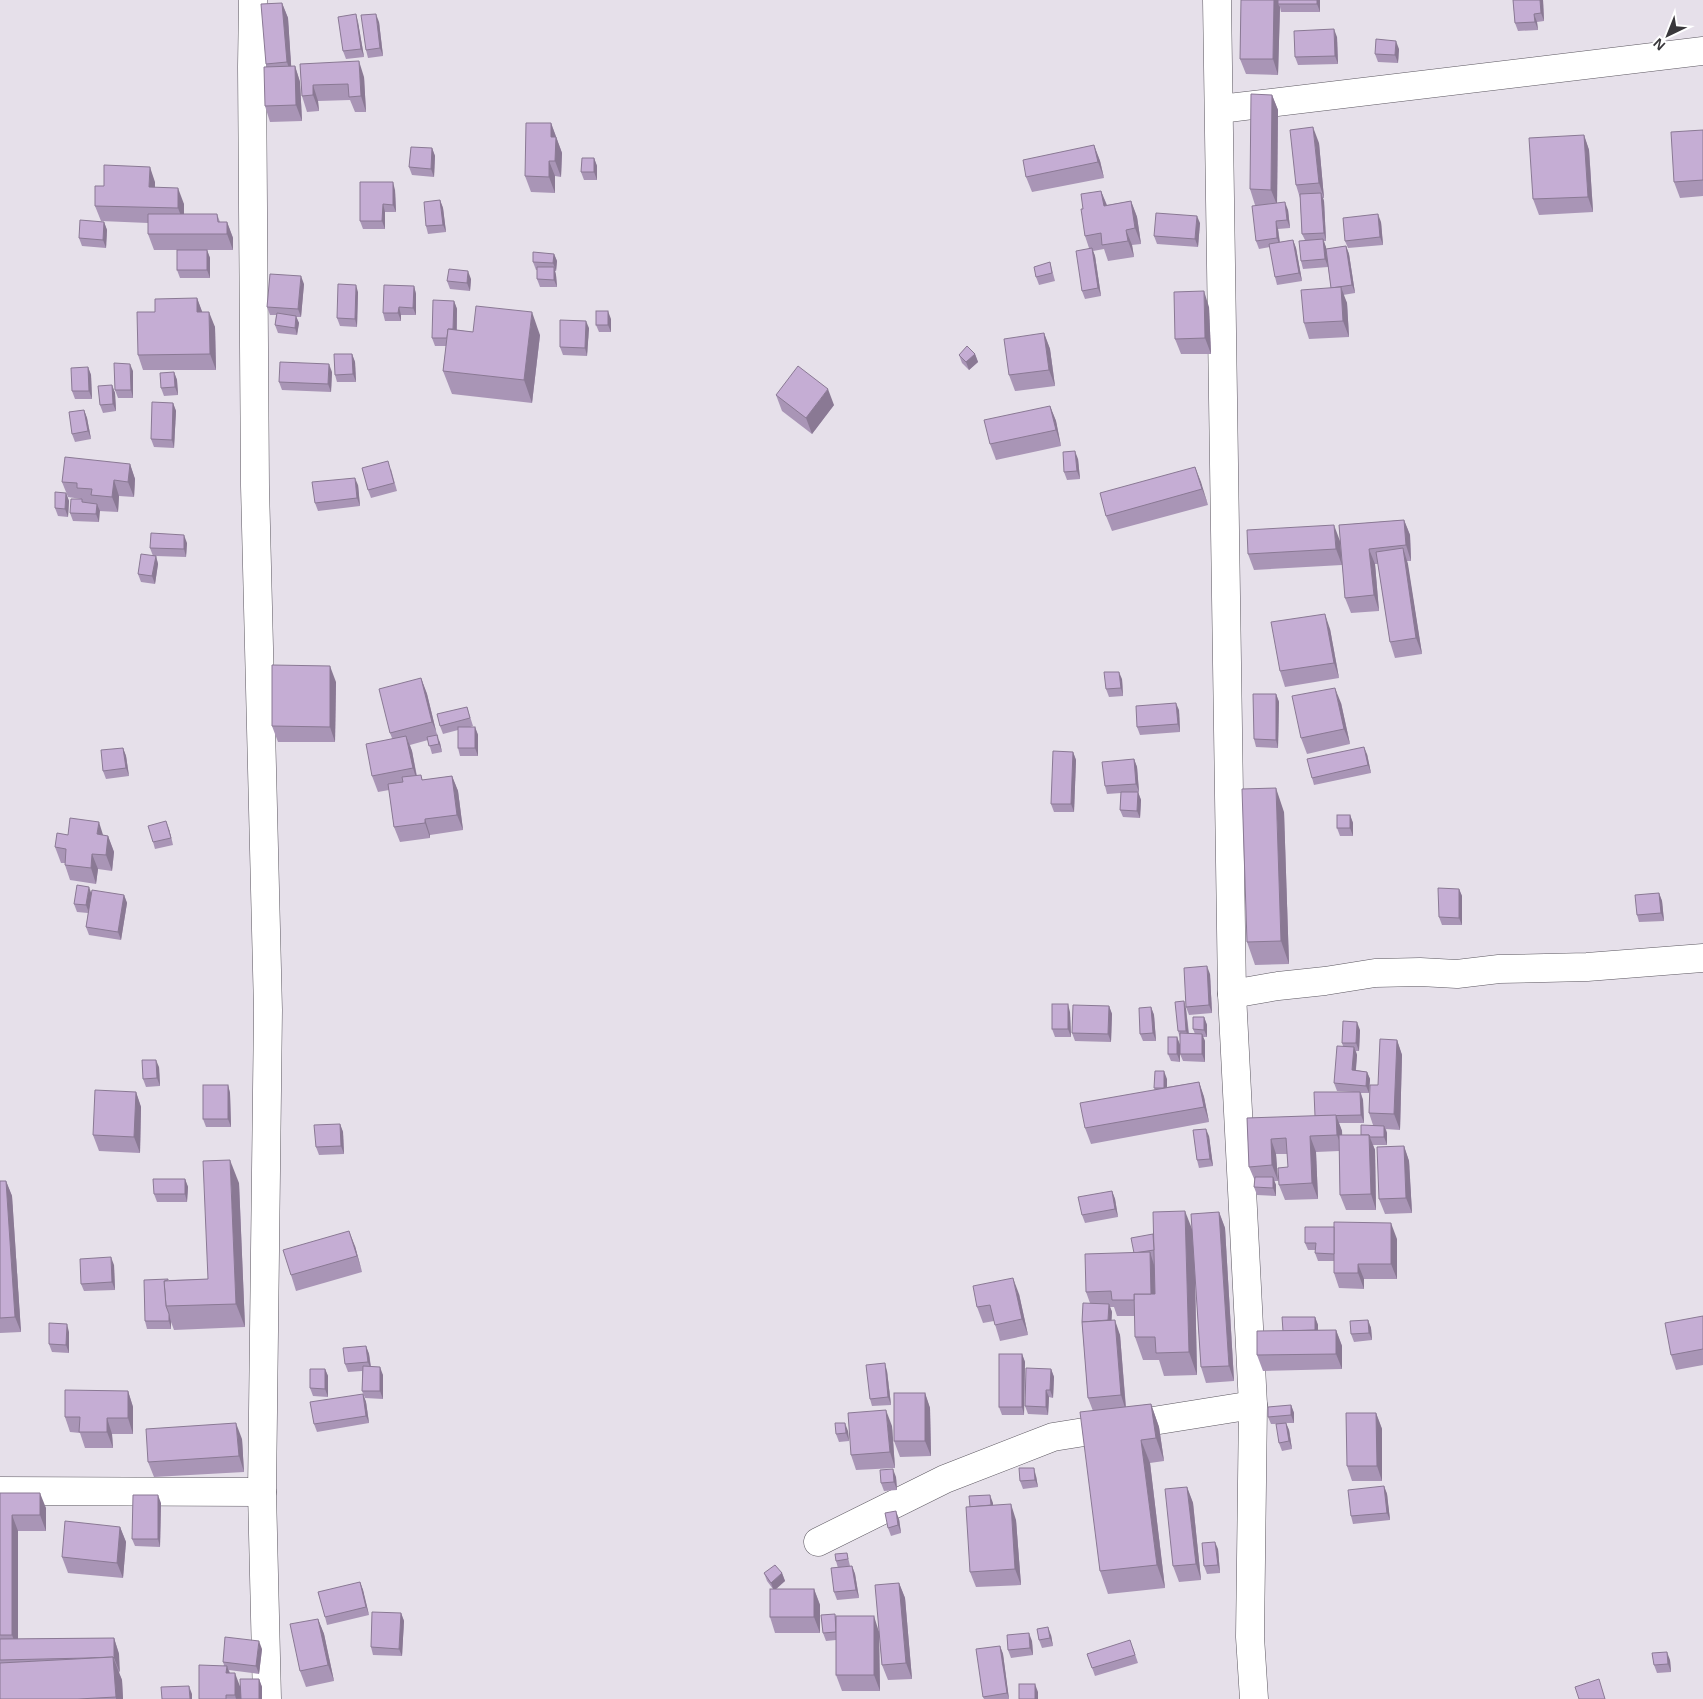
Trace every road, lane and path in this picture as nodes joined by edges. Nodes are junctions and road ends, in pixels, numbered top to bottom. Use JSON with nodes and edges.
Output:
{"nodes":[{"id":1,"x":253,"y":0,"type":"edge"},
{"id":2,"x":1217,"y":0,"type":"edge"},
{"id":3,"x":1703,"y":51,"type":"edge"},
{"id":4,"x":1220,"y":109,"type":"junction"},
{"id":5,"x":1703,"y":958,"type":"edge"},
{"id":6,"x":1232,"y":994,"type":"junction"},
{"id":7,"x":1253,"y":1405,"type":"junction"},
{"id":8,"x":0,"y":1491,"type":"edge"},
{"id":9,"x":262,"y":1492,"type":"junction"},
{"id":10,"x":818,"y":1542,"type":"dead end"},
{"id":11,"x":267,"y":1699,"type":"edge"},
{"id":12,"x":1254,"y":1699,"type":"edge"}],
"edges":[{"from":1,"to":9,"type":"street"},
{"from":2,"to":4,"type":"street"},
{"from":3,"to":4,"type":"street"},
{"from":4,"to":6,"type":"street"},
{"from":5,"to":6,"type":"street"},
{"from":6,"to":7,"type":"street"},
{"from":7,"to":10,"type":"street"},
{"from":7,"to":12,"type":"street"},
{"from":8,"to":9,"type":"street"},
{"from":9,"to":11,"type":"street"}]}
